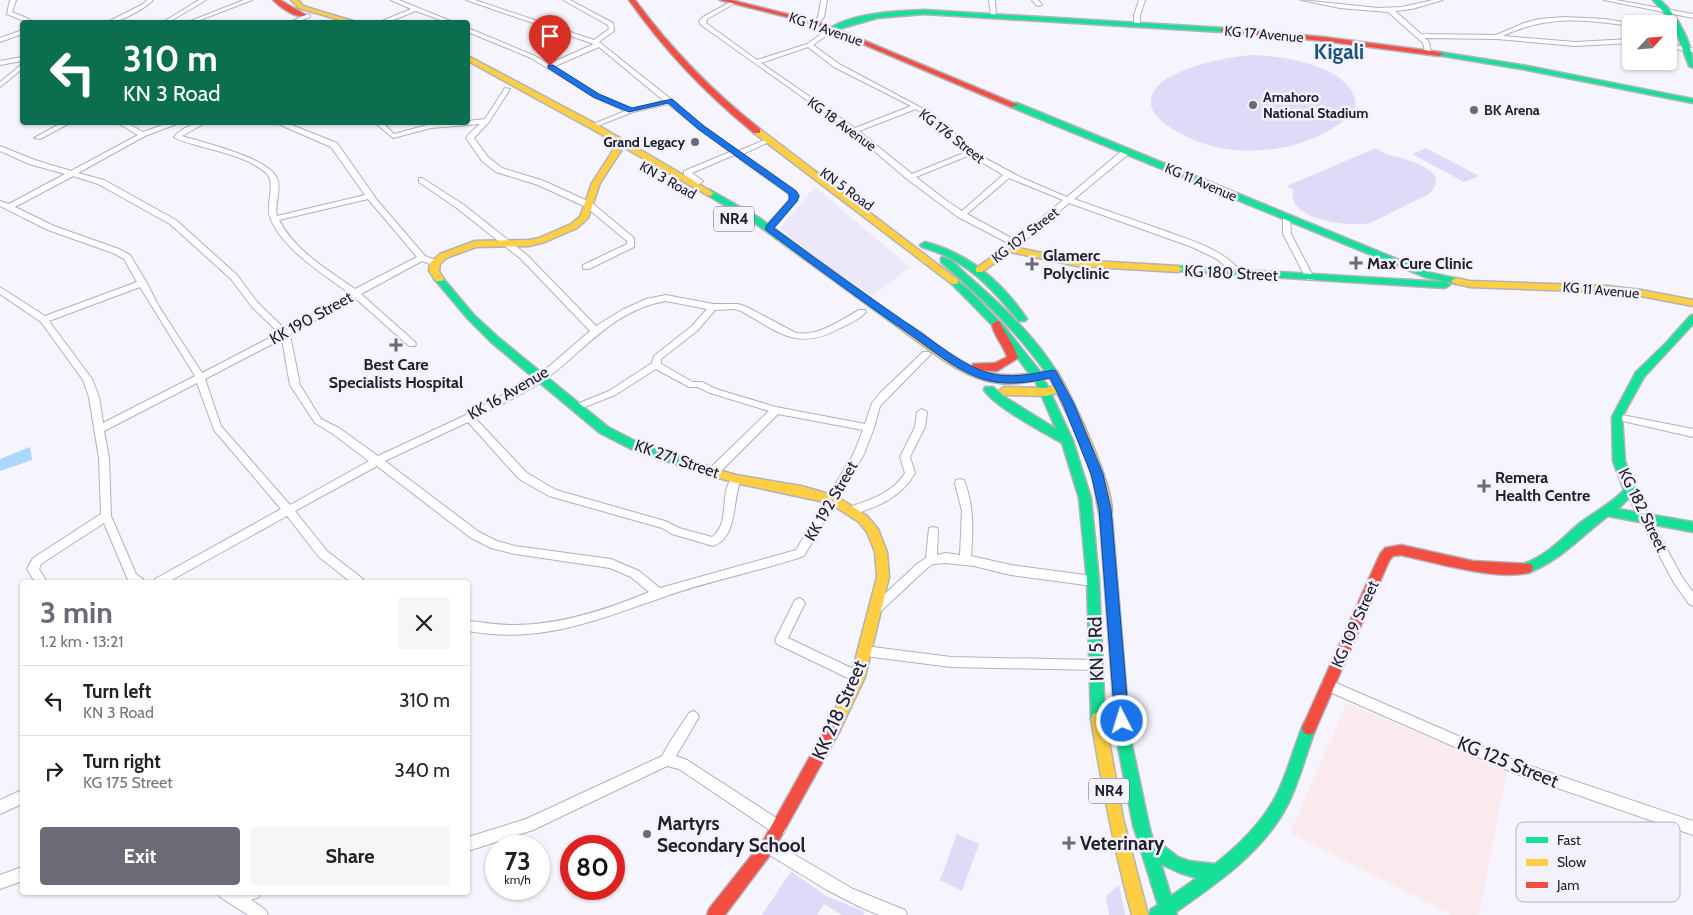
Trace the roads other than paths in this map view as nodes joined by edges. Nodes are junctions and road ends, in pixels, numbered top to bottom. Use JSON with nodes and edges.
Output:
{"nodes":[{"id":1,"x":13,"y":0,"type":"edge"},
{"id":2,"x":150,"y":0,"type":"edge"},
{"id":3,"x":203,"y":0,"type":"edge"},
{"id":4,"x":249,"y":0,"type":"edge"},
{"id":5,"x":276,"y":0,"type":"edge"},
{"id":6,"x":294,"y":0,"type":"edge"},
{"id":7,"x":394,"y":0,"type":"edge"},
{"id":8,"x":469,"y":0,"type":"edge"},
{"id":9,"x":566,"y":0,"type":"edge"},
{"id":10,"x":632,"y":0,"type":"edge"},
{"id":11,"x":646,"y":0,"type":"edge"},
{"id":12,"x":824,"y":0,"type":"edge"},
{"id":13,"x":992,"y":0,"type":"edge"},
{"id":14,"x":1142,"y":0,"type":"edge"},
{"id":15,"x":1304,"y":0,"type":"edge"},
{"id":16,"x":1440,"y":0,"type":"edge"},
{"id":17,"x":1608,"y":0,"type":"edge"},
{"id":18,"x":1656,"y":0,"type":"edge"},
{"id":19,"x":728,"y":1,"type":"edge"},
{"id":20,"x":415,"y":9,"type":"junction"},
{"id":21,"x":1389,"y":9,"type":"junction"},
{"id":22,"x":1672,"y":14,"type":"junction"},
{"id":23,"x":308,"y":16,"type":"junction"},
{"id":24,"x":994,"y":16,"type":"junction"},
{"id":25,"x":1693,"y":16,"type":"edge"},
{"id":26,"x":27,"y":20,"type":"edge"},
{"id":27,"x":115,"y":20,"type":"edge"},
{"id":28,"x":169,"y":20,"type":"edge"},
{"id":29,"x":195,"y":20,"type":"edge"},
{"id":30,"x":298,"y":20,"type":"edge"},
{"id":31,"x":322,"y":20,"type":"edge"},
{"id":32,"x":346,"y":20,"type":"edge"},
{"id":33,"x":389,"y":20,"type":"edge"},
{"id":34,"x":445,"y":20,"type":"edge"},
{"id":35,"x":817,"y":23,"type":"junction"},
{"id":36,"x":1137,"y":23,"type":"junction"},
{"id":37,"x":1622,"y":23,"type":"edge"},
{"id":38,"x":832,"y":29,"type":"junction"},
{"id":39,"x":470,"y":31,"type":"edge"},
{"id":40,"x":1678,"y":32,"type":"edge"},
{"id":41,"x":1681,"y":32,"type":"junction"},
{"id":42,"x":20,"y":33,"type":"edge"},
{"id":43,"x":1420,"y":36,"type":"junction"},
{"id":44,"x":1497,"y":37,"type":"junction"},
{"id":45,"x":0,"y":41,"type":"edge"},
{"id":46,"x":1622,"y":41,"type":"edge"},
{"id":47,"x":597,"y":43,"type":"junction"},
{"id":48,"x":809,"y":45,"type":"junction"},
{"id":49,"x":1689,"y":49,"type":"edge"},
{"id":50,"x":1428,"y":52,"type":"junction"},
{"id":51,"x":20,"y":59,"type":"edge"},
{"id":52,"x":0,"y":62,"type":"edge"},
{"id":53,"x":756,"y":63,"type":"junction"},
{"id":54,"x":470,"y":64,"type":"edge"},
{"id":55,"x":550,"y":66,"type":"junction"},
{"id":56,"x":1693,"y":66,"type":"edge"},
{"id":57,"x":20,"y":68,"type":"edge"},
{"id":58,"x":0,"y":85,"type":"edge"},
{"id":59,"x":507,"y":89,"type":"junction"},
{"id":60,"x":670,"y":101,"type":"junction"},
{"id":61,"x":1693,"y":101,"type":"edge"},
{"id":62,"x":915,"y":107,"type":"junction"},
{"id":63,"x":631,"y":111,"type":"junction"},
{"id":64,"x":487,"y":121,"type":"junction"},
{"id":65,"x":470,"y":122,"type":"edge"},
{"id":66,"x":63,"y":125,"type":"edge"},
{"id":67,"x":125,"y":125,"type":"edge"},
{"id":68,"x":171,"y":125,"type":"edge"},
{"id":69,"x":198,"y":125,"type":"edge"},
{"id":70,"x":284,"y":125,"type":"edge"},
{"id":71,"x":380,"y":125,"type":"edge"},
{"id":72,"x":438,"y":125,"type":"edge"},
{"id":73,"x":593,"y":126,"type":"junction"},
{"id":74,"x":854,"y":130,"type":"junction"},
{"id":75,"x":144,"y":135,"type":"junction"},
{"id":76,"x":38,"y":138,"type":"dead end"},
{"id":77,"x":768,"y":140,"type":"junction"},
{"id":78,"x":0,"y":148,"type":"edge"},
{"id":79,"x":617,"y":151,"type":"junction"},
{"id":80,"x":1127,"y":151,"type":"junction"},
{"id":81,"x":971,"y":152,"type":"junction"},
{"id":82,"x":736,"y":153,"type":"junction"},
{"id":83,"x":73,"y":173,"type":"junction"},
{"id":84,"x":1008,"y":175,"type":"junction"},
{"id":85,"x":910,"y":177,"type":"junction"},
{"id":86,"x":422,"y":180,"type":"dead end"},
{"id":87,"x":694,"y":184,"type":"junction"},
{"id":88,"x":370,"y":196,"type":"junction"},
{"id":89,"x":1070,"y":199,"type":"junction"},
{"id":90,"x":0,"y":203,"type":"edge"},
{"id":91,"x":589,"y":205,"type":"junction"},
{"id":92,"x":10,"y":207,"type":"junction"},
{"id":93,"x":962,"y":215,"type":"junction"},
{"id":94,"x":1286,"y":218,"type":"junction"},
{"id":95,"x":274,"y":219,"type":"junction"},
{"id":96,"x":769,"y":228,"type":"junction"},
{"id":97,"x":758,"y":234,"type":"junction"},
{"id":98,"x":506,"y":243,"type":"junction"},
{"id":99,"x":925,"y":245,"type":"junction"},
{"id":100,"x":1012,"y":246,"type":"junction"},
{"id":101,"x":787,"y":257,"type":"dead end"},
{"id":102,"x":422,"y":258,"type":"junction"},
{"id":103,"x":437,"y":261,"type":"junction"},
{"id":104,"x":586,"y":267,"type":"dead end"},
{"id":105,"x":979,"y":270,"type":"junction"},
{"id":106,"x":1237,"y":272,"type":"junction"},
{"id":107,"x":1310,"y":278,"type":"junction"},
{"id":108,"x":1454,"y":282,"type":"junction"},
{"id":109,"x":143,"y":283,"type":"junction"},
{"id":110,"x":0,"y":290,"type":"edge"},
{"id":111,"x":355,"y":293,"type":"junction"},
{"id":112,"x":1693,"y":304,"type":"edge"},
{"id":113,"x":713,"y":307,"type":"junction"},
{"id":114,"x":859,"y":310,"type":"joint"},
{"id":115,"x":1693,"y":318,"type":"edge"},
{"id":116,"x":44,"y":320,"type":"junction"},
{"id":117,"x":997,"y":324,"type":"junction"},
{"id":118,"x":595,"y":331,"type":"junction"},
{"id":119,"x":285,"y":334,"type":"junction"},
{"id":120,"x":412,"y":344,"type":"dead end"},
{"id":121,"x":926,"y":354,"type":"junction"},
{"id":122,"x":1039,"y":354,"type":"junction"},
{"id":123,"x":955,"y":361,"type":"junction"},
{"id":124,"x":656,"y":365,"type":"junction"},
{"id":125,"x":1053,"y":374,"type":"junction"},
{"id":126,"x":200,"y":377,"type":"junction"},
{"id":127,"x":542,"y":377,"type":"junction"},
{"id":128,"x":1038,"y":377,"type":"junction"},
{"id":129,"x":1061,"y":388,"type":"junction"},
{"id":130,"x":988,"y":389,"type":"junction"},
{"id":131,"x":1046,"y":392,"type":"junction"},
{"id":132,"x":575,"y":408,"type":"junction"},
{"id":133,"x":776,"y":410,"type":"junction"},
{"id":134,"x":922,"y":412,"type":"dead end"},
{"id":135,"x":468,"y":417,"type":"junction"},
{"id":136,"x":1617,"y":417,"type":"junction"},
{"id":137,"x":869,"y":428,"type":"junction"},
{"id":138,"x":100,"y":429,"type":"junction"},
{"id":139,"x":1693,"y":434,"type":"edge"},
{"id":140,"x":1067,"y":441,"type":"junction"},
{"id":141,"x":377,"y":461,"type":"junction"},
{"id":142,"x":713,"y":472,"type":"junction"},
{"id":143,"x":736,"y":479,"type":"junction"},
{"id":144,"x":960,"y":483,"type":"dead end"},
{"id":145,"x":1630,"y":491,"type":"junction"},
{"id":146,"x":832,"y":499,"type":"junction"},
{"id":147,"x":289,"y":511,"type":"junction"},
{"id":148,"x":851,"y":511,"type":"junction"},
{"id":149,"x":1609,"y":512,"type":"junction"},
{"id":150,"x":106,"y":516,"type":"junction"},
{"id":151,"x":1644,"y":517,"type":"junction"},
{"id":152,"x":1693,"y":526,"type":"edge"},
{"id":153,"x":933,"y":531,"type":"dead end"},
{"id":154,"x":965,"y":559,"type":"junction"},
{"id":155,"x":931,"y":560,"type":"junction"},
{"id":156,"x":40,"y":580,"type":"edge"},
{"id":157,"x":137,"y":580,"type":"edge"},
{"id":158,"x":163,"y":580,"type":"edge"},
{"id":159,"x":356,"y":580,"type":"edge"},
{"id":160,"x":1093,"y":581,"type":"junction"},
{"id":161,"x":658,"y":593,"type":"junction"},
{"id":162,"x":1693,"y":601,"type":"edge"},
{"id":163,"x":799,"y":603,"type":"dead end"},
{"id":164,"x":876,"y":610,"type":"junction"},
{"id":165,"x":470,"y":626,"type":"edge"},
{"id":166,"x":865,"y":651,"type":"junction"},
{"id":167,"x":1096,"y":665,"type":"junction"},
{"id":168,"x":858,"y":677,"type":"junction"},
{"id":169,"x":1327,"y":685,"type":"junction"},
{"id":170,"x":693,"y":717,"type":"dead end"},
{"id":171,"x":667,"y":760,"type":"junction"},
{"id":172,"x":20,"y":799,"type":"edge"},
{"id":173,"x":0,"y":807,"type":"edge"},
{"id":174,"x":1675,"y":822,"type":"edge"},
{"id":175,"x":1680,"y":824,"type":"edge"},
{"id":176,"x":779,"y":828,"type":"junction"},
{"id":177,"x":1693,"y":828,"type":"edge"},
{"id":178,"x":1146,"y":840,"type":"junction"},
{"id":179,"x":470,"y":843,"type":"edge"},
{"id":180,"x":768,"y":846,"type":"junction"},
{"id":181,"x":1218,"y":872,"type":"junction"},
{"id":182,"x":20,"y":875,"type":"edge"},
{"id":183,"x":0,"y":882,"type":"edge"},
{"id":184,"x":231,"y":896,"type":"edge"},
{"id":185,"x":1164,"y":913,"type":"edge"},
{"id":186,"x":262,"y":915,"type":"edge"},
{"id":187,"x":714,"y":915,"type":"edge"},
{"id":188,"x":900,"y":915,"type":"edge"},
{"id":189,"x":1140,"y":915,"type":"edge"}],
"edges":[{"from":1,"to":26,"type":"street"},
{"from":2,"to":27,"type":"street"},
{"from":3,"to":28,"type":"street"},
{"from":4,"to":29,"type":"street"},
{"from":5,"to":23,"type":"main road"},
{"from":6,"to":32,"type":"main road"},
{"from":7,"to":20,"type":"street"},
{"from":8,"to":47,"type":"street"},
{"from":9,"to":47,"type":"street"},
{"from":10,"to":77,"type":"main road","name":"KN 5 Road"},
{"from":11,"to":99,"type":"main road","name":"KN 5 Road"},
{"from":12,"to":35,"type":"street"},
{"from":13,"to":24,"type":"street"},
{"from":14,"to":36,"type":"street"},
{"from":15,"to":21,"type":"street"},
{"from":16,"to":21,"type":"street"},
{"from":17,"to":22,"type":"street"},
{"from":18,"to":22,"type":"main road"},
{"from":19,"to":35,"type":"main road","name":"KG 11 Avenue"},
{"from":19,"to":53,"type":"street","name":"KG 18 Avenue"},
{"from":20,"to":33,"type":"street"},
{"from":20,"to":34,"type":"street"},
{"from":21,"to":43,"type":"street"},
{"from":22,"to":25,"type":"street"},
{"from":22,"to":41,"type":"main road"},
{"from":23,"to":30,"type":"street"},
{"from":23,"to":31,"type":"main road"},
{"from":24,"to":36,"type":"main road","name":"KG 17 Avenue"},
{"from":24,"to":38,"type":"main road","name":"KG 17 Avenue"},
{"from":35,"to":38,"type":"main road","name":"KG 11 Avenue"},
{"from":36,"to":50,"type":"main road","name":"KG 17 Avenue"},
{"from":37,"to":44,"type":"street"},
{"from":38,"to":48,"type":"street"},
{"from":38,"to":80,"type":"main road","name":"KG 11 Avenue"},
{"from":39,"to":55,"type":"street"},
{"from":40,"to":41,"type":"street"},
{"from":41,"to":49,"type":"main road"},
{"from":42,"to":45,"type":"street"},
{"from":43,"to":44,"type":"street"},
{"from":43,"to":50,"type":"street"},
{"from":44,"to":46,"type":"street"},
{"from":47,"to":55,"type":"street"},
{"from":47,"to":60,"type":"street"},
{"from":48,"to":53,"type":"street"},
{"from":48,"to":62,"type":"street","name":"KG 176 Street"},
{"from":49,"to":56,"type":"main road"},
{"from":50,"to":61,"type":"main road","name":"KG 17 Avenue"},
{"from":51,"to":52,"type":"street"},
{"from":53,"to":74,"type":"street","name":"KG 18 Avenue"},
{"from":54,"to":59,"type":"main road","name":"KN 3 Road","number":"NR4"},
{"from":54,"to":73,"type":"main road","name":"KN 3 Road","number":"NR4"},
{"from":55,"to":63,"type":"street"},
{"from":57,"to":58,"type":"street"},
{"from":59,"to":64,"type":"street"},
{"from":59,"to":79,"type":"main road","name":"KN 3 Road","number":"NR4"},
{"from":60,"to":63,"type":"street"},
{"from":60,"to":82,"type":"street"},
{"from":62,"to":74,"type":"street"},
{"from":62,"to":81,"type":"street","name":"KG 176 Street"},
{"from":63,"to":73,"type":"street"},
{"from":64,"to":65,"type":"street"},
{"from":64,"to":91,"type":"street"},
{"from":66,"to":76,"type":"street"},
{"from":67,"to":75,"type":"street"},
{"from":68,"to":75,"type":"street"},
{"from":69,"to":95,"type":"street"},
{"from":70,"to":88,"type":"street"},
{"from":71,"to":72,"type":"street"},
{"from":73,"to":87,"type":"main road","name":"KN 3 Road","number":"NR4"},
{"from":74,"to":85,"type":"street","name":"KG 18 Avenue"},
{"from":75,"to":83,"type":"street"},
{"from":77,"to":82,"type":"street"},
{"from":77,"to":117,"type":"main road","name":"KN 5 Road"},
{"from":78,"to":83,"type":"street"},
{"from":79,"to":91,"type":"main road"},
{"from":79,"to":97,"type":"main road","name":"KN 3 Road","number":"NR4"},
{"from":80,"to":89,"type":"street","name":"KG 107 Street"},
{"from":80,"to":94,"type":"main road","name":"KG 11 Avenue"},
{"from":81,"to":84,"type":"street","name":"KG 176 Street"},
{"from":81,"to":85,"type":"street"},
{"from":82,"to":87,"type":"street"},
{"from":82,"to":96,"type":"street"},
{"from":83,"to":92,"type":"street"},
{"from":83,"to":119,"type":"street"},
{"from":84,"to":89,"type":"street","name":"KG 176 Street"},
{"from":84,"to":93,"type":"street"},
{"from":85,"to":93,"type":"street","name":"KG 18 Avenue"},
{"from":86,"to":98,"type":"street"},
{"from":87,"to":96,"type":"main road","name":"KN 3 Road","number":"NR4"},
{"from":88,"to":95,"type":"street"},
{"from":88,"to":102,"type":"street"},
{"from":89,"to":100,"type":"street","name":"KG 107 Street"},
{"from":89,"to":106,"type":"street","name":"KG 176 Street"},
{"from":90,"to":92,"type":"street"},
{"from":91,"to":98,"type":"main road"},
{"from":91,"to":104,"type":"street"},
{"from":92,"to":109,"type":"street"},
{"from":93,"to":100,"type":"street","name":"KG 18 Avenue"},
{"from":94,"to":107,"type":"street"},
{"from":94,"to":108,"type":"main road","name":"KG 11 Avenue"},
{"from":95,"to":111,"type":"street"},
{"from":96,"to":97,"type":"main road"},
{"from":96,"to":123,"type":"main road","name":"KN 3 Road","number":"NR4"},
{"from":97,"to":101,"type":"main road","name":"KN 3 Road","number":"NR4"},
{"from":98,"to":103,"type":"main road"},
{"from":98,"to":118,"type":"street"},
{"from":99,"to":105,"type":"main road"},
{"from":99,"to":122,"type":"main road","name":"KN 5 Road"},
{"from":100,"to":105,"type":"main road","name":"KG 107 Street"},
{"from":100,"to":106,"type":"main road","name":"KG 180 Street"},
{"from":102,"to":103,"type":"street"},
{"from":102,"to":111,"type":"street","name":"KK 190 Street"},
{"from":103,"to":127,"type":"main road","name":"KK 271 Street"},
{"from":105,"to":122,"type":"main road"},
{"from":106,"to":107,"type":"main road","name":"KG 180 Street"},
{"from":107,"to":108,"type":"main road","name":"KG 180 Street"},
{"from":108,"to":112,"type":"main road","name":"KG 11 Avenue"},
{"from":109,"to":116,"type":"street"},
{"from":109,"to":126,"type":"street"},
{"from":110,"to":116,"type":"street"},
{"from":111,"to":119,"type":"street","name":"KK 190 Street"},
{"from":111,"to":120,"type":"street"},
{"from":113,"to":114,"type":"street","name":"KK 16 Avenue"},
{"from":113,"to":118,"type":"street","name":"KK 16 Avenue"},
{"from":113,"to":124,"type":"street"},
{"from":114,"to":121,"type":"main road"},
{"from":115,"to":136,"type":"main road"},
{"from":116,"to":138,"type":"street"},
{"from":117,"to":123,"type":"main road"},
{"from":117,"to":128,"type":"main road"},
{"from":118,"to":127,"type":"street","name":"KK 16 Avenue"},
{"from":119,"to":126,"type":"street","name":"KK 190 Street"},
{"from":119,"to":141,"type":"street"},
{"from":121,"to":130,"type":"main road"},
{"from":121,"to":137,"type":"street","name":"KK 192 Street"},
{"from":122,"to":125,"type":"main road","name":"KN 5 Road"},
{"from":123,"to":128,"type":"main road","name":"KN 3 Road","number":"NR4"},
{"from":124,"to":132,"type":"street"},
{"from":124,"to":133,"type":"street"},
{"from":125,"to":128,"type":"main road","number":"NR4"},
{"from":125,"to":129,"type":"main road","number":"NR4"},
{"from":126,"to":138,"type":"street","name":"KK 190 Street"},
{"from":126,"to":147,"type":"street"},
{"from":127,"to":132,"type":"main road","name":"KK 271 Street"},
{"from":127,"to":135,"type":"street","name":"KK 16 Avenue"},
{"from":128,"to":131,"type":"main road","number":"NR4"},
{"from":129,"to":131,"type":"main road"},
{"from":129,"to":178,"type":"main road","number":"NR4"},
{"from":130,"to":131,"type":"main road"},
{"from":130,"to":140,"type":"main road"},
{"from":131,"to":140,"type":"main road","number":"NR4"},
{"from":132,"to":142,"type":"main road","name":"KK 271 Street"},
{"from":133,"to":137,"type":"street"},
{"from":133,"to":142,"type":"street"},
{"from":134,"to":148,"type":"street"},
{"from":135,"to":141,"type":"street","name":"KK 16 Avenue"},
{"from":135,"to":143,"type":"street"},
{"from":136,"to":139,"type":"street"},
{"from":136,"to":145,"type":"main road","name":"KG 182 Street"},
{"from":137,"to":146,"type":"street","name":"KK 192 Street"},
{"from":138,"to":150,"type":"street"},
{"from":140,"to":160,"type":"main road","name":"KN 5 Rd","number":"NR4"},
{"from":141,"to":147,"type":"street","name":"KK 16 Avenue"},
{"from":141,"to":161,"type":"street"},
{"from":142,"to":143,"type":"main road","name":"KK 271 Street"},
{"from":143,"to":146,"type":"main road","name":"KK 271 Street"},
{"from":144,"to":154,"type":"street"},
{"from":145,"to":149,"type":"main road","name":"KG 109 Street"},
{"from":145,"to":151,"type":"street","name":"KG 182 Street"},
{"from":146,"to":148,"type":"main road","name":"KK 218 Street"},
{"from":146,"to":161,"type":"street","name":"KK 192 Street"},
{"from":147,"to":158,"type":"street","name":"KK 16 Avenue"},
{"from":147,"to":159,"type":"street"},
{"from":148,"to":164,"type":"main road","name":"KK 218 Street"},
{"from":149,"to":151,"type":"main road"},
{"from":149,"to":169,"type":"main road","name":"KG 109 Street"},
{"from":150,"to":156,"type":"street"},
{"from":150,"to":157,"type":"street"},
{"from":151,"to":152,"type":"main road"},
{"from":151,"to":162,"type":"street","name":"KG 182 Street"},
{"from":153,"to":155,"type":"street"},
{"from":154,"to":155,"type":"street"},
{"from":154,"to":160,"type":"street"},
{"from":155,"to":164,"type":"street"},
{"from":160,"to":167,"type":"main road","name":"KN 5 Rd","number":"NR4"},
{"from":161,"to":165,"type":"street","name":"KK 192 Street"},
{"from":163,"to":168,"type":"street"},
{"from":164,"to":166,"type":"main road","name":"KK 218 Street"},
{"from":166,"to":167,"type":"street"},
{"from":166,"to":168,"type":"main road","name":"KK 218 Street"},
{"from":167,"to":189,"type":"main road","name":"KN 5 Rd","number":"NR4"},
{"from":168,"to":176,"type":"main road","name":"KK 218 Street"},
{"from":169,"to":174,"type":"street","name":"KG 125 Street"},
{"from":169,"to":181,"type":"main road","name":"KG 109 Street"},
{"from":170,"to":171,"type":"street"},
{"from":171,"to":176,"type":"street"},
{"from":171,"to":179,"type":"street"},
{"from":172,"to":173,"type":"street"},
{"from":175,"to":177,"type":"street","name":"KG 125 Street"},
{"from":176,"to":180,"type":"main road","name":"KK 218 Street"},
{"from":178,"to":181,"type":"main road"},
{"from":178,"to":185,"type":"main road","number":"NR4"},
{"from":180,"to":187,"type":"main road","name":"KK 218 Street"},
{"from":180,"to":188,"type":"street"},
{"from":181,"to":185,"type":"main road","name":"KG 109 Street"},
{"from":182,"to":183,"type":"street"},
{"from":184,"to":186,"type":"street"}]}
